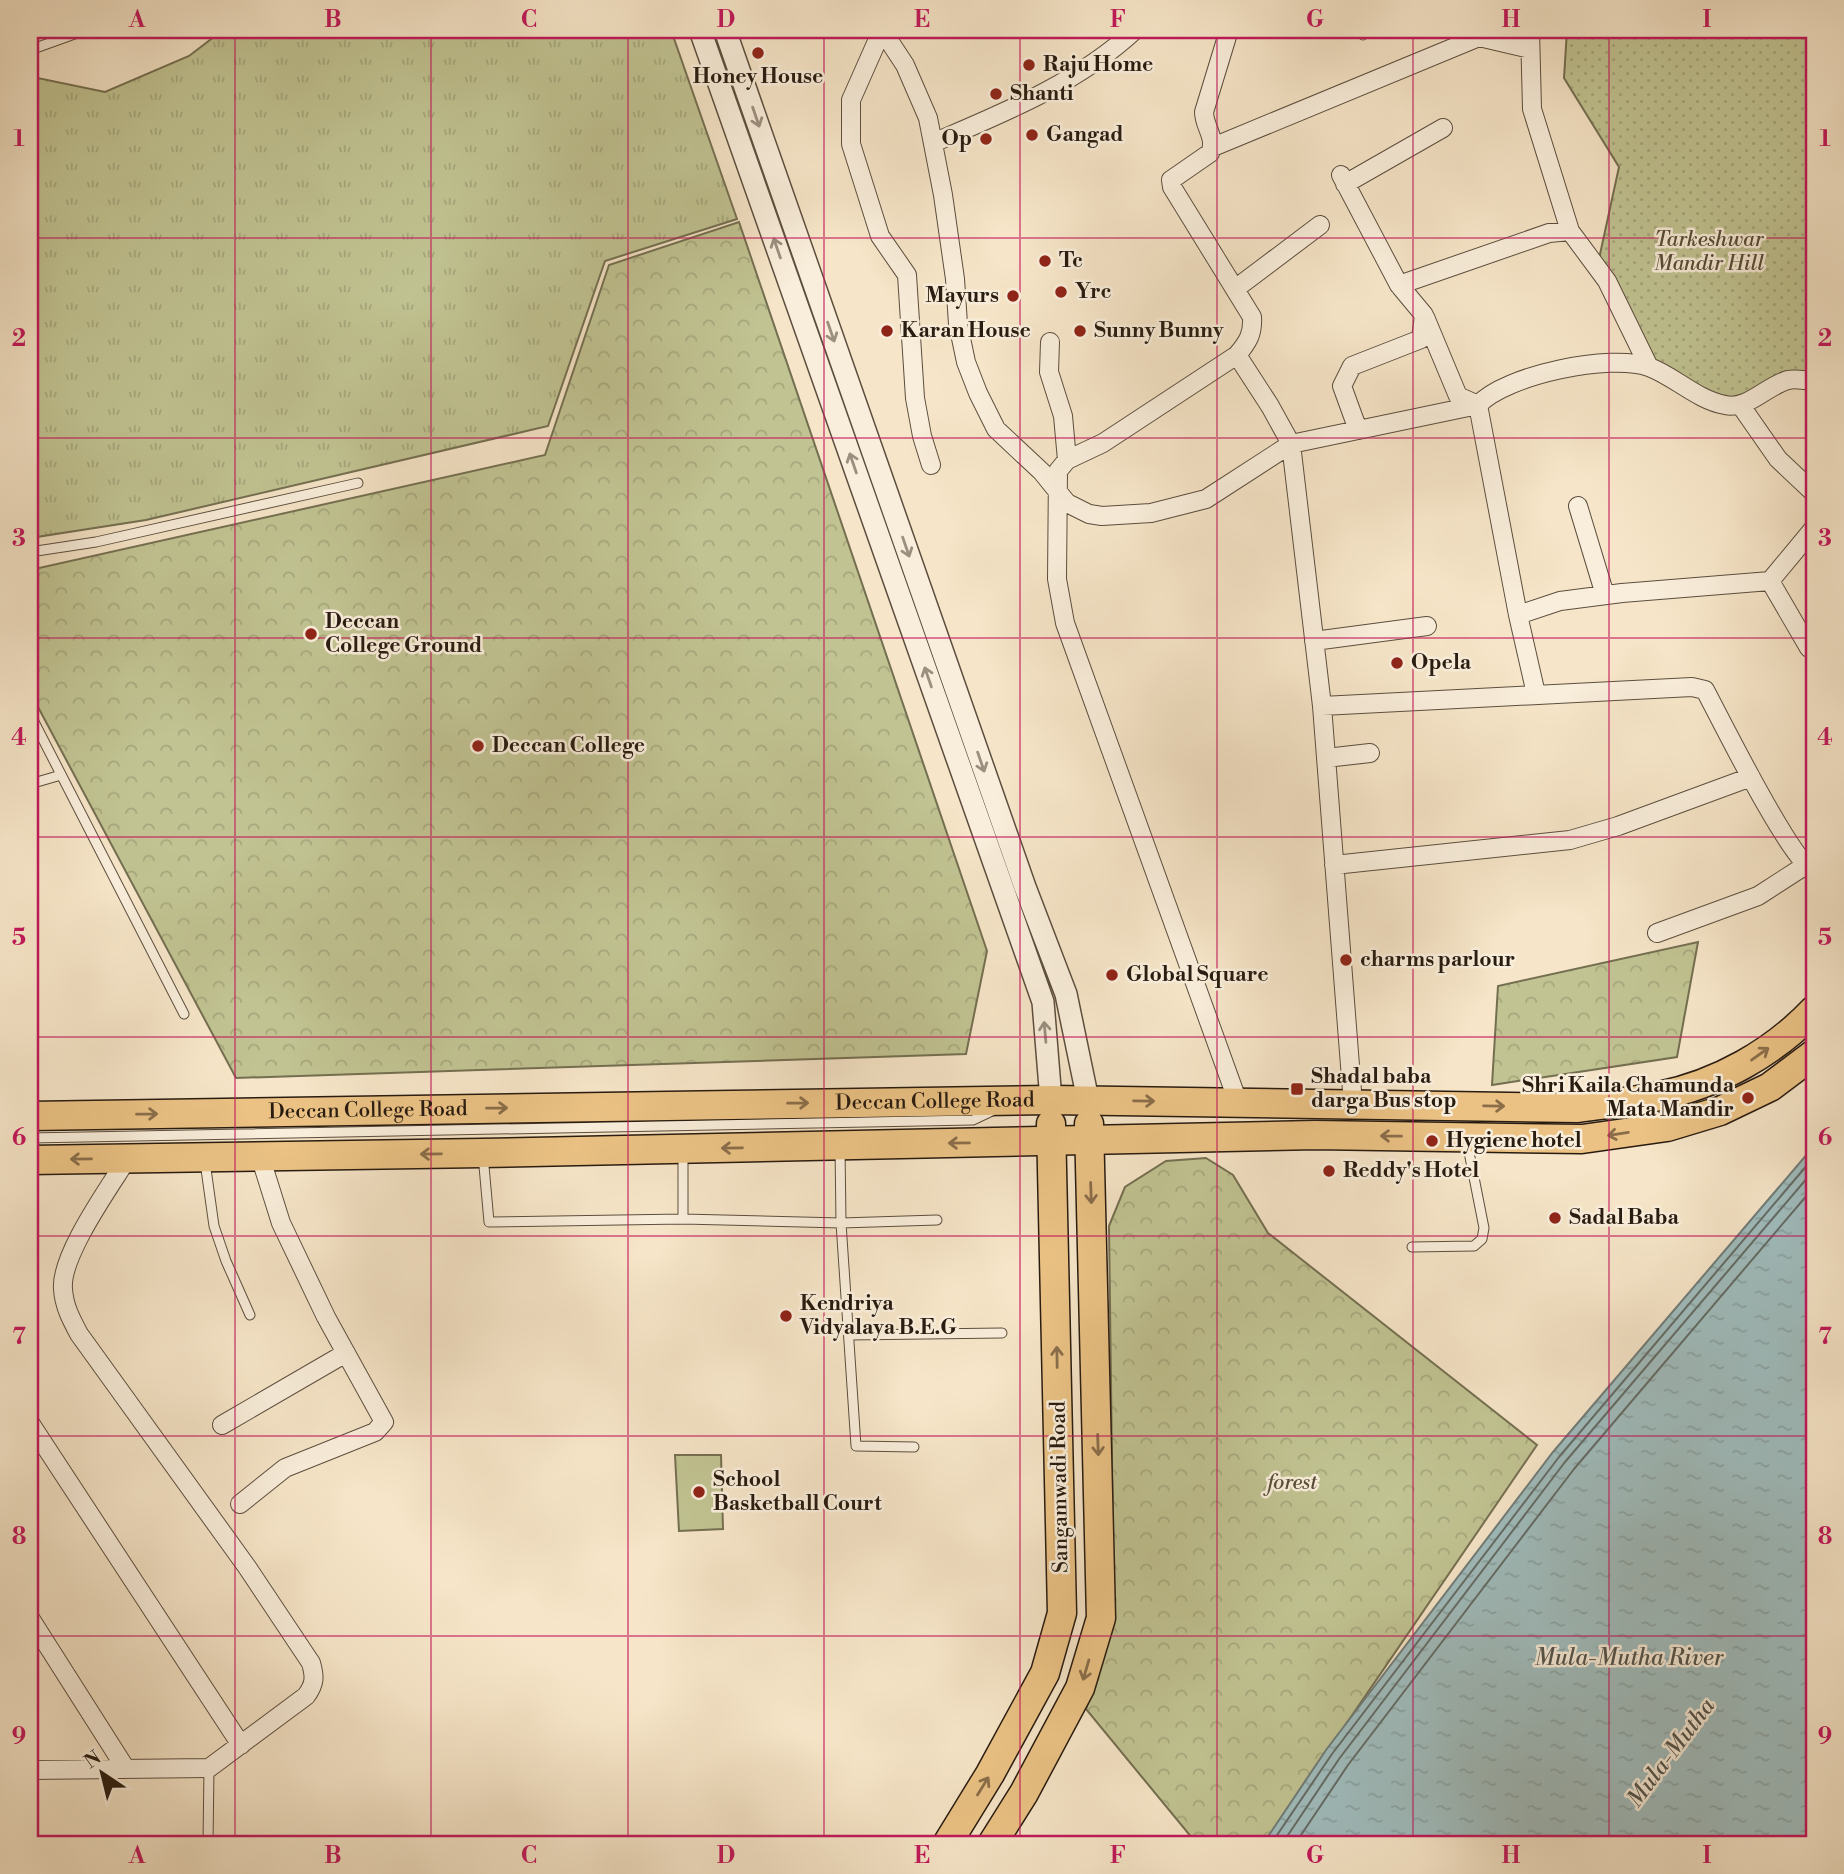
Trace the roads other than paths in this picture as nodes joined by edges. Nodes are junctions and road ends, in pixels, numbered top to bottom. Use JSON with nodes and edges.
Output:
{"nodes":[{"id":1,"x":111,"y":30,"type":"edge"},
{"id":2,"x":700,"y":30,"type":"edge"},
{"id":3,"x":725,"y":30,"type":"edge"},
{"id":4,"x":1135,"y":30,"type":"edge"},
{"id":5,"x":1228,"y":30,"type":"edge"},
{"id":6,"x":1530,"y":30,"type":"edge"},
{"id":7,"x":1530,"y":49,"type":"junction"},
{"id":8,"x":30,"y":50,"type":"edge"},
{"id":9,"x":1443,"y":128,"type":"dead end"},
{"id":10,"x":933,"y":143,"type":"junction"},
{"id":11,"x":1213,"y":147,"type":"junction"},
{"id":12,"x":1321,"y":225,"type":"dead end"},
{"id":13,"x":1570,"y":231,"type":"junction"},
{"id":14,"x":1399,"y":285,"type":"junction"},
{"id":15,"x":1235,"y":289,"type":"junction"},
{"id":16,"x":1424,"y":315,"type":"junction"},
{"id":17,"x":1050,"y":342,"type":"dead end"},
{"id":18,"x":1237,"y":355,"type":"junction"},
{"id":19,"x":1649,"y":367,"type":"junction"},
{"id":20,"x":1814,"y":382,"type":"edge"},
{"id":21,"x":1478,"y":405,"type":"junction"},
{"id":22,"x":1741,"y":406,"type":"junction"},
{"id":23,"x":1357,"y":430,"type":"junction"},
{"id":24,"x":1291,"y":444,"type":"junction"},
{"id":25,"x":1067,"y":460,"type":"junction"},
{"id":26,"x":931,"y":465,"type":"dead end"},
{"id":27,"x":358,"y":483,"type":"dead end"},
{"id":28,"x":1057,"y":491,"type":"junction"},
{"id":29,"x":1814,"y":493,"type":"edge"},
{"id":30,"x":1578,"y":506,"type":"dead end"},
{"id":31,"x":1814,"y":528,"type":"edge"},
{"id":32,"x":30,"y":552,"type":"edge"},
{"id":33,"x":1770,"y":582,"type":"junction"},
{"id":34,"x":1605,"y":595,"type":"junction"},
{"id":35,"x":1518,"y":615,"type":"junction"},
{"id":36,"x":1427,"y":626,"type":"dead end"},
{"id":37,"x":1314,"y":641,"type":"junction"},
{"id":38,"x":1809,"y":648,"type":"dead end"},
{"id":39,"x":1536,"y":694,"type":"junction"},
{"id":40,"x":1322,"y":706,"type":"junction"},
{"id":41,"x":30,"y":714,"type":"edge"},
{"id":42,"x":1370,"y":753,"type":"dead end"},
{"id":43,"x":1326,"y":758,"type":"junction"},
{"id":44,"x":61,"y":775,"type":"junction"},
{"id":45,"x":1751,"y":777,"type":"junction"},
{"id":46,"x":30,"y":784,"type":"edge"},
{"id":47,"x":1335,"y":865,"type":"junction"},
{"id":48,"x":1810,"y":868,"type":"edge"},
{"id":49,"x":1657,"y":933,"type":"dead end"},
{"id":50,"x":1814,"y":1010,"type":"edge"},
{"id":51,"x":184,"y":1014,"type":"dead end"},
{"id":52,"x":1814,"y":1054,"type":"edge"},
{"id":53,"x":1051,"y":1100,"type":"junction"},
{"id":54,"x":1088,"y":1100,"type":"junction"},
{"id":55,"x":1014,"y":1101,"type":"junction"},
{"id":56,"x":1238,"y":1102,"type":"junction"},
{"id":57,"x":1353,"y":1104,"type":"junction"},
{"id":58,"x":30,"y":1116,"type":"edge"},
{"id":59,"x":973,"y":1120,"type":"junction"},
{"id":60,"x":995,"y":1134,"type":"junction"},
{"id":61,"x":1466,"y":1137,"type":"junction"},
{"id":62,"x":30,"y":1138,"type":"edge"},
{"id":63,"x":1052,"y":1140,"type":"junction"},
{"id":64,"x":1090,"y":1140,"type":"junction"},
{"id":65,"x":840,"y":1145,"type":"junction"},
{"id":66,"x":683,"y":1149,"type":"junction"},
{"id":67,"x":482,"y":1153,"type":"junction"},
{"id":68,"x":260,"y":1156,"type":"junction"},
{"id":69,"x":204,"y":1157,"type":"junction"},
{"id":70,"x":127,"y":1159,"type":"junction"},
{"id":71,"x":30,"y":1160,"type":"edge"},
{"id":72,"x":683,"y":1219,"type":"junction"},
{"id":73,"x":937,"y":1220,"type":"dead end"},
{"id":74,"x":841,"y":1223,"type":"junction"},
{"id":75,"x":1412,"y":1247,"type":"dead end"},
{"id":76,"x":250,"y":1315,"type":"dead end"},
{"id":77,"x":1002,"y":1333,"type":"dead end"},
{"id":78,"x":849,"y":1335,"type":"junction"},
{"id":79,"x":346,"y":1353,"type":"junction"},
{"id":80,"x":30,"y":1423,"type":"edge"},
{"id":81,"x":222,"y":1425,"type":"dead end"},
{"id":82,"x":914,"y":1447,"type":"dead end"},
{"id":83,"x":240,"y":1504,"type":"dead end"},
{"id":84,"x":30,"y":1618,"type":"edge"},
{"id":85,"x":241,"y":1745,"type":"junction"},
{"id":86,"x":209,"y":1768,"type":"junction"},
{"id":87,"x":126,"y":1769,"type":"junction"},
{"id":88,"x":30,"y":1770,"type":"edge"},
{"id":89,"x":208,"y":1844,"type":"edge"},
{"id":90,"x":947,"y":1844,"type":"edge"},
{"id":91,"x":992,"y":1844,"type":"edge"}],
"edges":[{"from":1,"to":8,"type":"lane"},
{"from":53,"to":2,"type":"street","one_way":true},
{"from":3,"to":54,"type":"street","one_way":true},
{"from":4,"to":10,"type":"street"},
{"from":5,"to":11,"type":"street"},
{"from":6,"to":7,"type":"street"},
{"from":7,"to":11,"type":"street"},
{"from":7,"to":13,"type":"street"},
{"from":9,"to":14,"type":"street"},
{"from":10,"to":26,"type":"street"},
{"from":10,"to":28,"type":"street"},
{"from":11,"to":15,"type":"street"},
{"from":12,"to":15,"type":"street"},
{"from":13,"to":14,"type":"street"},
{"from":13,"to":19,"type":"street"},
{"from":14,"to":16,"type":"street"},
{"from":15,"to":18,"type":"street"},
{"from":16,"to":21,"type":"street"},
{"from":16,"to":23,"type":"street"},
{"from":17,"to":25,"type":"street"},
{"from":18,"to":24,"type":"street"},
{"from":18,"to":25,"type":"street"},
{"from":19,"to":21,"type":"street"},
{"from":19,"to":22,"type":"street"},
{"from":20,"to":22,"type":"street"},
{"from":21,"to":23,"type":"street"},
{"from":21,"to":35,"type":"street"},
{"from":22,"to":29,"type":"street"},
{"from":23,"to":24,"type":"street"},
{"from":24,"to":28,"type":"street"},
{"from":24,"to":37,"type":"street"},
{"from":25,"to":28,"type":"street"},
{"from":27,"to":32,"type":"lane"},
{"from":28,"to":56,"type":"street"},
{"from":30,"to":34,"type":"street"},
{"from":31,"to":33,"type":"street"},
{"from":33,"to":34,"type":"street"},
{"from":33,"to":38,"type":"street"},
{"from":34,"to":35,"type":"street"},
{"from":35,"to":39,"type":"street"},
{"from":36,"to":37,"type":"street"},
{"from":37,"to":40,"type":"street"},
{"from":39,"to":40,"type":"street"},
{"from":39,"to":45,"type":"street"},
{"from":40,"to":43,"type":"street"},
{"from":41,"to":44,"type":"lane"},
{"from":42,"to":43,"type":"street"},
{"from":43,"to":47,"type":"street"},
{"from":44,"to":46,"type":"lane"},
{"from":44,"to":51,"type":"lane"},
{"from":45,"to":47,"type":"street"},
{"from":45,"to":48,"type":"street"},
{"from":47,"to":57,"type":"street"},
{"from":48,"to":49,"type":"street"},
{"from":57,"to":50,"type":"main road","name":"Deccan College Road","one_way":true},
{"from":52,"to":61,"type":"main road","name":"Deccan College Road","one_way":true},
{"from":53,"to":54,"type":"main road","name":"Deccan College Road"},
{"from":53,"to":55,"type":"main road","name":"Deccan College Road"},
{"from":53,"to":63,"type":"main road","name":"Sangamwadi Road"},
{"from":54,"to":56,"type":"main road","name":"Deccan College Road","one_way":true},
{"from":54,"to":64,"type":"main road","name":"Sangamwadi Road"},
{"from":58,"to":55,"type":"main road","name":"Deccan College Road","one_way":true},
{"from":55,"to":59,"type":"lane"},
{"from":56,"to":57,"type":"main road","name":"Deccan College Road"},
{"from":59,"to":60,"type":"lane"},
{"from":59,"to":62,"type":"lane"},
{"from":60,"to":63,"type":"main road","name":"Deccan College Road"},
{"from":60,"to":65,"type":"main road","name":"Deccan College Road","one_way":true},
{"from":61,"to":64,"type":"main road","name":"Deccan College Road","one_way":true},
{"from":61,"to":75,"type":"lane"},
{"from":63,"to":64,"type":"main road","name":"Deccan College Road"},
{"from":90,"to":63,"type":"main road","name":"Sangamwadi Road","one_way":true},
{"from":64,"to":91,"type":"main road","name":"Sangamwadi Road","one_way":true},
{"from":65,"to":66,"type":"main road","name":"Deccan College Road","one_way":true},
{"from":65,"to":74,"type":"lane"},
{"from":66,"to":67,"type":"main road","name":"Deccan College Road"},
{"from":66,"to":72,"type":"lane"},
{"from":67,"to":68,"type":"main road","name":"Deccan College Road","one_way":true},
{"from":67,"to":72,"type":"lane"},
{"from":68,"to":69,"type":"main road","name":"Deccan College Road"},
{"from":68,"to":79,"type":"street"},
{"from":69,"to":70,"type":"main road","name":"Deccan College Road"},
{"from":69,"to":76,"type":"lane"},
{"from":70,"to":71,"type":"main road","name":"Deccan College Road","one_way":true},
{"from":70,"to":85,"type":"street"},
{"from":72,"to":74,"type":"lane"},
{"from":73,"to":74,"type":"lane"},
{"from":74,"to":78,"type":"lane"},
{"from":77,"to":78,"type":"lane"},
{"from":78,"to":82,"type":"lane"},
{"from":79,"to":81,"type":"street"},
{"from":79,"to":83,"type":"street"},
{"from":80,"to":85,"type":"street"},
{"from":84,"to":87,"type":"street"},
{"from":85,"to":86,"type":"street"},
{"from":86,"to":87,"type":"street"},
{"from":86,"to":89,"type":"lane"},
{"from":87,"to":88,"type":"street"}]}
